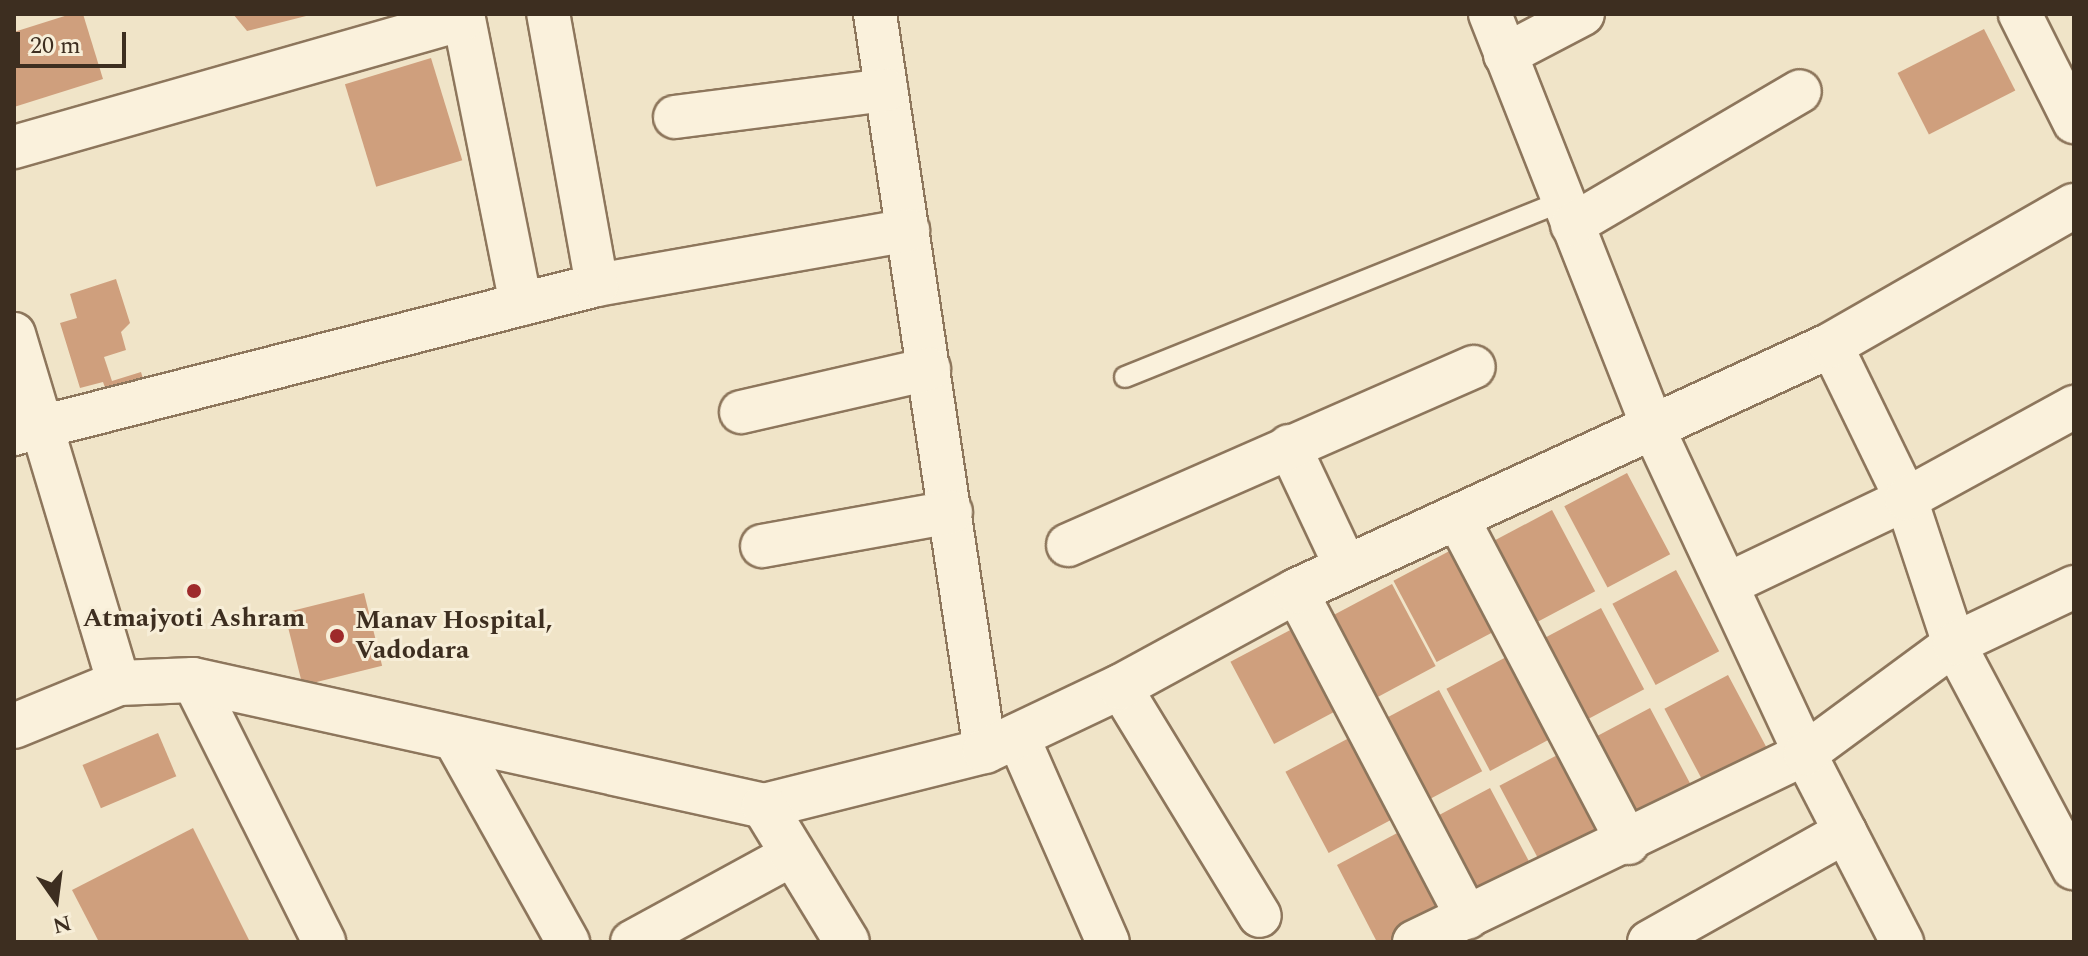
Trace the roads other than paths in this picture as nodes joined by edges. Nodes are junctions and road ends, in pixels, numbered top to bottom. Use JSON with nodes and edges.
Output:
{"nodes":[{"id":1,"x":548,"y":14,"type":"edge"},
{"id":2,"x":875,"y":14,"type":"edge"},
{"id":3,"x":1490,"y":14,"type":"edge"},
{"id":4,"x":1583,"y":14,"type":"edge"},
{"id":5,"x":2020,"y":14,"type":"edge"},
{"id":6,"x":463,"y":17,"type":"edge"},
{"id":7,"x":1505,"y":55,"type":"junction"},
{"id":8,"x":886,"y":90,"type":"junction"},
{"id":9,"x":1800,"y":91,"type":"dead end"},
{"id":10,"x":675,"y":117,"type":"dead end"},
{"id":11,"x":2074,"y":122,"type":"edge"},
{"id":12,"x":14,"y":147,"type":"edge"},
{"id":13,"x":2074,"y":206,"type":"edge"},
{"id":14,"x":1567,"y":213,"type":"junction"},
{"id":15,"x":908,"y":230,"type":"junction"},
{"id":16,"x":597,"y":285,"type":"junction"},
{"id":17,"x":521,"y":304,"type":"junction"},
{"id":18,"x":14,"y":334,"type":"edge"},
{"id":19,"x":1831,"y":345,"type":"junction"},
{"id":20,"x":1474,"y":367,"type":"dead end"},
{"id":21,"x":929,"y":369,"type":"junction"},
{"id":22,"x":1125,"y":377,"type":"dead end"},
{"id":23,"x":2074,"y":407,"type":"edge"},
{"id":24,"x":741,"y":412,"type":"dead end"},
{"id":25,"x":1654,"y":430,"type":"junction"},
{"id":26,"x":27,"y":431,"type":"edge"},
{"id":27,"x":1289,"y":446,"type":"junction"},
{"id":28,"x":1906,"y":499,"type":"junction"},
{"id":29,"x":951,"y":512,"type":"junction"},
{"id":30,"x":1458,"y":519,"type":"junction"},
{"id":31,"x":1068,"y":545,"type":"dead end"},
{"id":32,"x":762,"y":546,"type":"dead end"},
{"id":33,"x":1346,"y":567,"type":"junction"},
{"id":34,"x":1728,"y":584,"type":"junction"},
{"id":35,"x":2074,"y":587,"type":"edge"},
{"id":36,"x":1296,"y":591,"type":"junction"},
{"id":37,"x":1954,"y":644,"type":"junction"},
{"id":38,"x":193,"y":680,"type":"junction"},
{"id":39,"x":119,"y":683,"type":"junction"},
{"id":40,"x":1120,"y":687,"type":"junction"},
{"id":41,"x":14,"y":726,"type":"edge"},
{"id":42,"x":454,"y":738,"type":"junction"},
{"id":43,"x":1001,"y":743,"type":"junction"},
{"id":44,"x":1805,"y":754,"type":"junction"},
{"id":45,"x":764,"y":806,"type":"junction"},
{"id":46,"x":1845,"y":832,"type":"junction"},
{"id":47,"x":1628,"y":843,"type":"junction"},
{"id":48,"x":790,"y":856,"type":"junction"},
{"id":49,"x":2073,"y":868,"type":"edge"},
{"id":50,"x":1260,"y":916,"type":"dead end"},
{"id":51,"x":1468,"y":918,"type":"junction"},
{"id":52,"x":324,"y":942,"type":"edge"},
{"id":53,"x":568,"y":942,"type":"edge"},
{"id":54,"x":632,"y":942,"type":"edge"},
{"id":55,"x":847,"y":942,"type":"edge"},
{"id":56,"x":1108,"y":942,"type":"edge"},
{"id":57,"x":1414,"y":942,"type":"edge"},
{"id":58,"x":1649,"y":942,"type":"edge"},
{"id":59,"x":1902,"y":942,"type":"edge"}],
"edges":[{"from":1,"to":16,"type":"street"},
{"from":2,"to":8,"type":"street"},
{"from":3,"to":7,"type":"street"},
{"from":4,"to":7,"type":"street"},
{"from":5,"to":11,"type":"street"},
{"from":6,"to":12,"type":"street"},
{"from":6,"to":17,"type":"street"},
{"from":7,"to":14,"type":"street"},
{"from":8,"to":10,"type":"street"},
{"from":8,"to":15,"type":"street"},
{"from":9,"to":14,"type":"street"},
{"from":13,"to":19,"type":"street"},
{"from":14,"to":22,"type":"lane"},
{"from":14,"to":25,"type":"street"},
{"from":15,"to":16,"type":"street"},
{"from":15,"to":21,"type":"street"},
{"from":16,"to":17,"type":"street"},
{"from":17,"to":26,"type":"street"},
{"from":18,"to":26,"type":"street"},
{"from":19,"to":25,"type":"street"},
{"from":19,"to":28,"type":"street"},
{"from":20,"to":27,"type":"street"},
{"from":21,"to":24,"type":"street"},
{"from":21,"to":29,"type":"street"},
{"from":23,"to":28,"type":"street"},
{"from":25,"to":30,"type":"street"},
{"from":25,"to":34,"type":"street"},
{"from":26,"to":39,"type":"street"},
{"from":27,"to":31,"type":"street"},
{"from":27,"to":33,"type":"street"},
{"from":28,"to":34,"type":"street"},
{"from":28,"to":37,"type":"street"},
{"from":29,"to":32,"type":"street"},
{"from":29,"to":43,"type":"street"},
{"from":30,"to":33,"type":"street"},
{"from":30,"to":47,"type":"street"},
{"from":33,"to":36,"type":"street"},
{"from":34,"to":44,"type":"street"},
{"from":35,"to":37,"type":"street"},
{"from":36,"to":40,"type":"street"},
{"from":36,"to":51,"type":"street"},
{"from":37,"to":44,"type":"street"},
{"from":37,"to":49,"type":"street"},
{"from":38,"to":39,"type":"street"},
{"from":38,"to":42,"type":"street"},
{"from":38,"to":52,"type":"street"},
{"from":39,"to":41,"type":"street"},
{"from":40,"to":43,"type":"street"},
{"from":40,"to":50,"type":"street"},
{"from":42,"to":45,"type":"street"},
{"from":42,"to":53,"type":"street"},
{"from":43,"to":45,"type":"street"},
{"from":43,"to":56,"type":"street"},
{"from":44,"to":46,"type":"street"},
{"from":44,"to":47,"type":"street"},
{"from":45,"to":48,"type":"street"},
{"from":46,"to":58,"type":"street"},
{"from":46,"to":59,"type":"street"},
{"from":47,"to":51,"type":"street"},
{"from":48,"to":54,"type":"street"},
{"from":48,"to":55,"type":"street"},
{"from":51,"to":57,"type":"street"}]}
